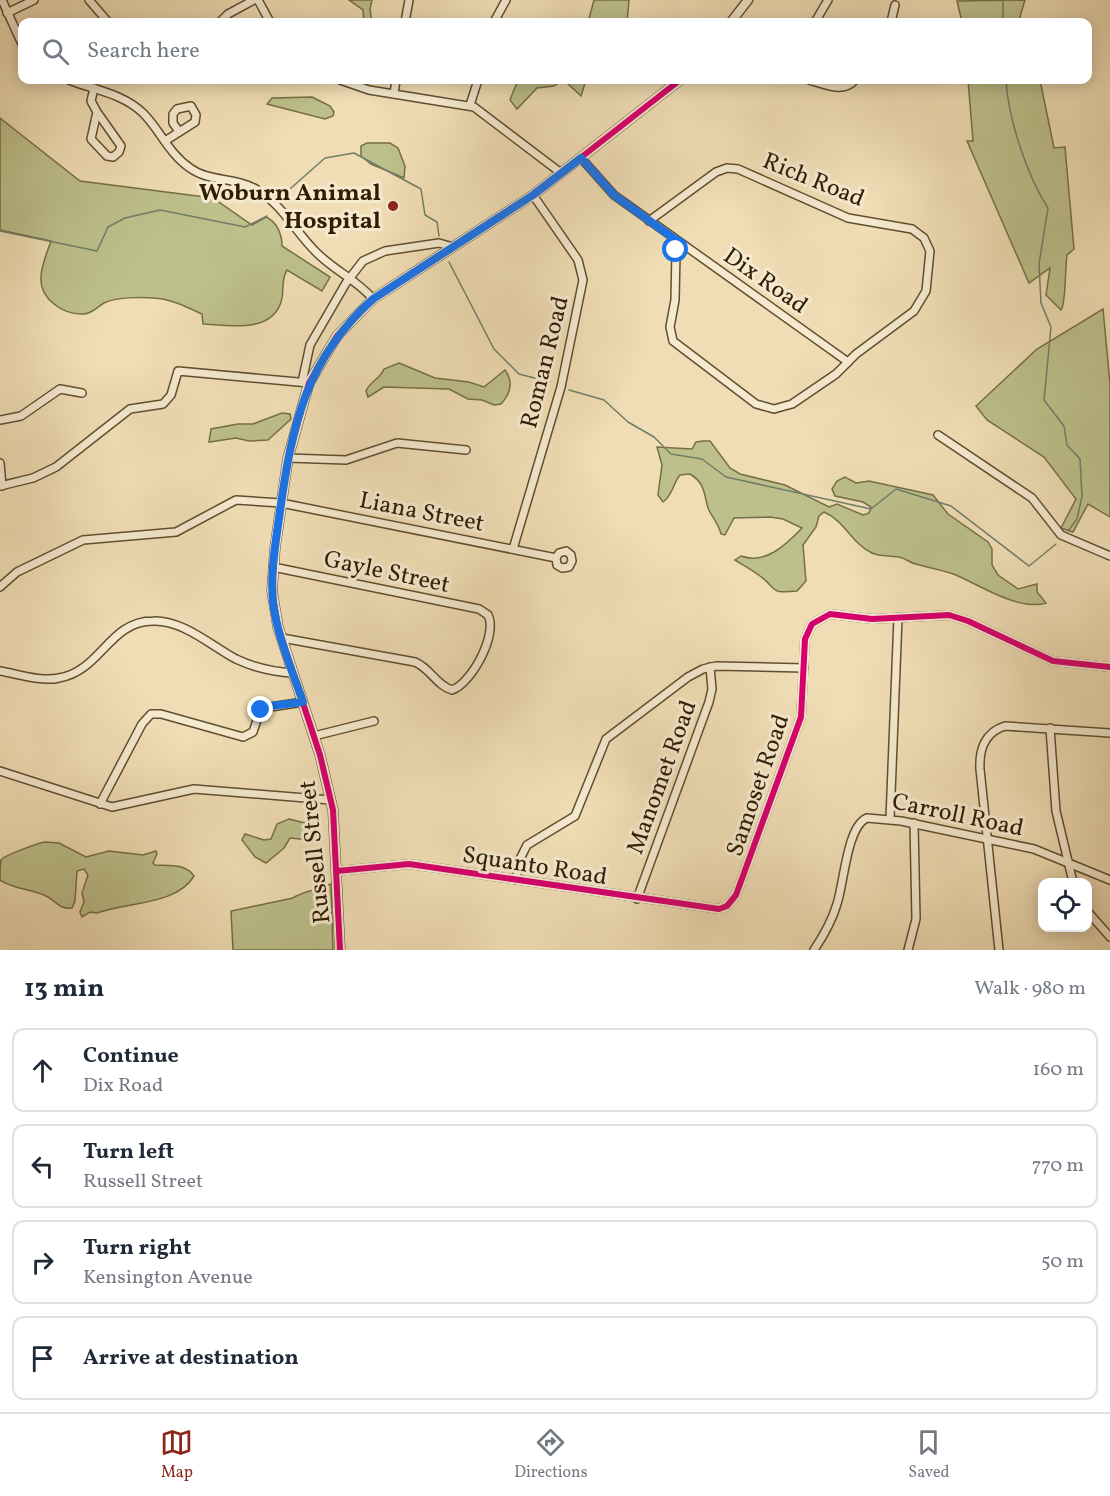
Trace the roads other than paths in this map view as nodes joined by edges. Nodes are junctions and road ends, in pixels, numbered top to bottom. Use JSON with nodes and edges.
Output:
{"nodes":[{"id":1,"x":3,"y":0,"type":"edge"},
{"id":2,"x":34,"y":0,"type":"edge"},
{"id":3,"x":89,"y":0,"type":"edge"},
{"id":4,"x":256,"y":0,"type":"edge"},
{"id":5,"x":409,"y":0,"type":"edge"},
{"id":6,"x":506,"y":0,"type":"edge"},
{"id":7,"x":748,"y":0,"type":"edge"},
{"id":8,"x":828,"y":0,"type":"edge"},
{"id":9,"x":895,"y":5,"type":"dead end"},
{"id":10,"x":7,"y":13,"type":"junction"},
{"id":11,"x":105,"y":18,"type":"edge"},
{"id":12,"x":224,"y":18,"type":"edge"},
{"id":13,"x":267,"y":18,"type":"edge"},
{"id":14,"x":406,"y":18,"type":"edge"},
{"id":15,"x":496,"y":18,"type":"edge"},
{"id":16,"x":734,"y":18,"type":"edge"},
{"id":17,"x":817,"y":18,"type":"edge"},
{"id":18,"x":892,"y":18,"type":"edge"},
{"id":19,"x":18,"y":36,"type":"edge"},
{"id":20,"x":82,"y":84,"type":"edge"},
{"id":21,"x":353,"y":84,"type":"edge"},
{"id":22,"x":395,"y":84,"type":"edge"},
{"id":23,"x":477,"y":84,"type":"edge"},
{"id":24,"x":675,"y":84,"type":"edge"},
{"id":25,"x":827,"y":84,"type":"edge"},
{"id":26,"x":850,"y":84,"type":"edge"},
{"id":27,"x":94,"y":88,"type":"junction"},
{"id":28,"x":394,"y":94,"type":"junction"},
{"id":29,"x":470,"y":105,"type":"junction"},
{"id":30,"x":97,"y":112,"type":"junction"},
{"id":31,"x":178,"y":130,"type":"dead end"},
{"id":32,"x":165,"y":141,"type":"junction"},
{"id":33,"x":581,"y":158,"type":"junction"},
{"id":34,"x":561,"y":173,"type":"junction"},
{"id":35,"x":533,"y":195,"type":"junction"},
{"id":36,"x":650,"y":221,"type":"junction"},
{"id":37,"x":680,"y":243,"type":"junction"},
{"id":38,"x":453,"y":247,"type":"junction"},
{"id":39,"x":350,"y":277,"type":"junction"},
{"id":40,"x":373,"y":299,"type":"junction"},
{"id":41,"x":848,"y":362,"type":"junction"},
{"id":42,"x":306,"y":383,"type":"junction"},
{"id":43,"x":82,"y":393,"type":"dead end"},
{"id":44,"x":0,"y":420,"type":"edge"},
{"id":45,"x":939,"y":435,"type":"dead end"},
{"id":46,"x":466,"y":450,"type":"dead end"},
{"id":47,"x":288,"y":458,"type":"junction"},
{"id":48,"x":0,"y":463,"type":"edge"},
{"id":49,"x":1,"y":486,"type":"edge"},
{"id":50,"x":281,"y":503,"type":"junction"},
{"id":51,"x":513,"y":549,"type":"junction"},
{"id":52,"x":1110,"y":556,"type":"edge"},
{"id":53,"x":556,"y":558,"type":"dead end"},
{"id":54,"x":273,"y":567,"type":"junction"},
{"id":55,"x":0,"y":587,"type":"edge"},
{"id":56,"x":898,"y":618,"type":"junction"},
{"id":57,"x":282,"y":638,"type":"junction"},
{"id":58,"x":710,"y":667,"type":"junction"},
{"id":59,"x":1110,"y":667,"type":"edge"},
{"id":60,"x":804,"y":668,"type":"junction"},
{"id":61,"x":0,"y":671,"type":"edge"},
{"id":62,"x":293,"y":673,"type":"junction"},
{"id":63,"x":303,"y":702,"type":"junction"},
{"id":64,"x":374,"y":721,"type":"dead end"},
{"id":65,"x":1050,"y":728,"type":"junction"},
{"id":66,"x":1110,"y":733,"type":"edge"},
{"id":67,"x":314,"y":736,"type":"junction"},
{"id":68,"x":0,"y":771,"type":"edge"},
{"id":69,"x":330,"y":800,"type":"junction"},
{"id":70,"x":100,"y":804,"type":"junction"},
{"id":71,"x":890,"y":819,"type":"junction"},
{"id":72,"x":914,"y":823,"type":"junction"},
{"id":73,"x":989,"y":839,"type":"junction"},
{"id":74,"x":1068,"y":863,"type":"junction"},
{"id":75,"x":337,"y":871,"type":"junction"},
{"id":76,"x":1072,"y":878,"type":"edge"},
{"id":77,"x":516,"y":880,"type":"junction"},
{"id":78,"x":1110,"y":880,"type":"edge"},
{"id":79,"x":637,"y":899,"type":"junction"},
{"id":80,"x":727,"y":906,"type":"joint"},
{"id":81,"x":1092,"y":917,"type":"edge"},
{"id":82,"x":1110,"y":938,"type":"edge"},
{"id":83,"x":340,"y":950,"type":"edge"},
{"id":84,"x":814,"y":950,"type":"edge"},
{"id":85,"x":908,"y":950,"type":"edge"},
{"id":86,"x":999,"y":950,"type":"edge"}],
"edges":[{"from":1,"to":10,"type":"street"},
{"from":2,"to":10,"type":"street"},
{"from":3,"to":11,"type":"street"},
{"from":4,"to":12,"type":"street"},
{"from":4,"to":13,"type":"street"},
{"from":5,"to":14,"type":"street"},
{"from":6,"to":15,"type":"street"},
{"from":7,"to":16,"type":"street"},
{"from":8,"to":17,"type":"street"},
{"from":9,"to":18,"type":"street"},
{"from":10,"to":19,"type":"street"},
{"from":20,"to":27,"type":"street"},
{"from":21,"to":28,"type":"street"},
{"from":22,"to":28,"type":"street"},
{"from":23,"to":29,"type":"street"},
{"from":24,"to":33,"type":"street","name":"Russell Street"},
{"from":25,"to":26,"type":"street"},
{"from":27,"to":30,"type":"street"},
{"from":27,"to":32,"type":"street"},
{"from":28,"to":29,"type":"street"},
{"from":29,"to":34,"type":"street"},
{"from":30,"to":30,"type":"street"},
{"from":31,"to":32,"type":"street"},
{"from":32,"to":39,"type":"street"},
{"from":33,"to":34,"type":"street","name":"Russell Street"},
{"from":33,"to":36,"type":"street","name":"Dix Road"},
{"from":34,"to":35,"type":"street","name":"Russell Street"},
{"from":35,"to":38,"type":"street","name":"Russell Street"},
{"from":35,"to":51,"type":"street","name":"Roman Road"},
{"from":36,"to":37,"type":"street","name":"Dix Road"},
{"from":36,"to":41,"type":"street","name":"Rich Road"},
{"from":37,"to":41,"type":"street","name":"Dix Road"},
{"from":37,"to":41,"type":"street"},
{"from":38,"to":39,"type":"street"},
{"from":38,"to":40,"type":"street","name":"Russell Street"},
{"from":39,"to":40,"type":"street"},
{"from":39,"to":42,"type":"street"},
{"from":40,"to":42,"type":"street","name":"Russell Street"},
{"from":42,"to":47,"type":"street","name":"Russell Street"},
{"from":42,"to":49,"type":"street"},
{"from":43,"to":44,"type":"street"},
{"from":45,"to":52,"type":"street"},
{"from":46,"to":47,"type":"street"},
{"from":47,"to":50,"type":"street","name":"Russell Street"},
{"from":48,"to":49,"type":"street"},
{"from":50,"to":51,"type":"street","name":"Liana Street"},
{"from":50,"to":54,"type":"street","name":"Russell Street"},
{"from":50,"to":55,"type":"street","name":"Liana Street"},
{"from":51,"to":53,"type":"street","name":"Liana Street"},
{"from":54,"to":57,"type":"street","name":"Russell Street"},
{"from":54,"to":57,"type":"street","name":"Gayle Street"},
{"from":56,"to":59,"type":"street","name":"Samoset Road"},
{"from":56,"to":60,"type":"street","name":"Samoset Road"},
{"from":56,"to":71,"type":"street"},
{"from":57,"to":62,"type":"street","name":"Russell Street"},
{"from":58,"to":60,"type":"street"},
{"from":58,"to":77,"type":"street"},
{"from":58,"to":79,"type":"street","name":"Manomet Road"},
{"from":60,"to":80,"type":"street","name":"Samoset Road"},
{"from":61,"to":62,"type":"street"},
{"from":62,"to":63,"type":"street","name":"Russell Street"},
{"from":63,"to":67,"type":"street","name":"Russell Street"},
{"from":63,"to":70,"type":"street"},
{"from":64,"to":67,"type":"street"},
{"from":65,"to":66,"type":"street"},
{"from":65,"to":73,"type":"street"},
{"from":65,"to":74,"type":"street"},
{"from":67,"to":69,"type":"street","name":"Russell Street"},
{"from":68,"to":70,"type":"street"},
{"from":69,"to":70,"type":"street"},
{"from":69,"to":75,"type":"street","name":"Russell Street"},
{"from":71,"to":72,"type":"street","name":"Carroll Road"},
{"from":71,"to":84,"type":"street","name":"Carroll Road"},
{"from":72,"to":73,"type":"street","name":"Carroll Road"},
{"from":72,"to":85,"type":"street"},
{"from":73,"to":74,"type":"street","name":"Carroll Road"},
{"from":73,"to":86,"type":"street"},
{"from":74,"to":76,"type":"street"},
{"from":74,"to":78,"type":"street","name":"Carroll Road"},
{"from":75,"to":77,"type":"street","name":"Squanto Road"},
{"from":75,"to":83,"type":"street","name":"Russell Street"},
{"from":77,"to":79,"type":"street","name":"Squanto Road"},
{"from":79,"to":80,"type":"street","name":"Squanto Road"},
{"from":81,"to":82,"type":"street"}]}
